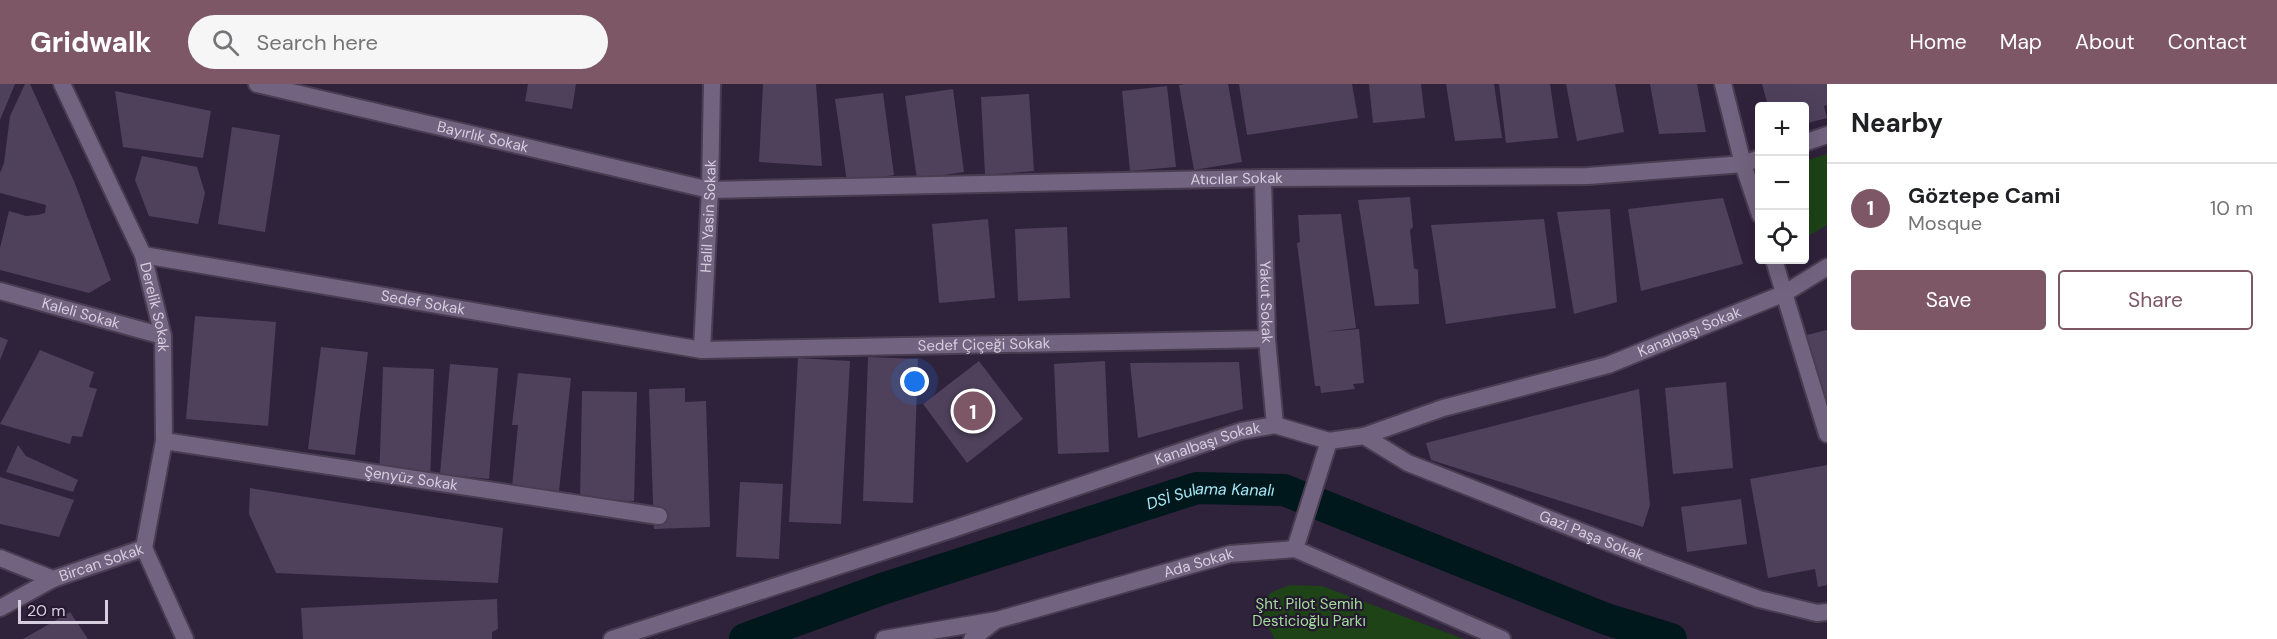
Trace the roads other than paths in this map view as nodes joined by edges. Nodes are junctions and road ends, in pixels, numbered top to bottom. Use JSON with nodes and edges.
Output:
{"nodes":[{"id":1,"x":62,"y":84,"type":"edge"},
{"id":2,"x":257,"y":84,"type":"edge"},
{"id":3,"x":711,"y":84,"type":"edge"},
{"id":4,"x":1724,"y":84,"type":"edge"},
{"id":5,"x":1827,"y":135,"type":"edge"},
{"id":6,"x":1809,"y":141,"type":"edge"},
{"id":7,"x":1755,"y":160,"type":"edge"},
{"id":8,"x":1743,"y":164,"type":"junction"},
{"id":9,"x":1263,"y":178,"type":"junction"},
{"id":10,"x":710,"y":190,"type":"junction"},
{"id":11,"x":1758,"y":210,"type":"edge"},
{"id":12,"x":143,"y":255,"type":"junction"},
{"id":13,"x":1775,"y":264,"type":"edge"},
{"id":14,"x":1827,"y":267,"type":"edge"},
{"id":15,"x":0,"y":291,"type":"edge"},
{"id":16,"x":1785,"y":293,"type":"junction"},
{"id":17,"x":164,"y":336,"type":"junction"},
{"id":18,"x":1267,"y":339,"type":"junction"},
{"id":19,"x":702,"y":350,"type":"junction"},
{"id":20,"x":1275,"y":425,"type":"junction"},
{"id":21,"x":1827,"y":434,"type":"edge"},
{"id":22,"x":1364,"y":436,"type":"junction"},
{"id":23,"x":164,"y":441,"type":"junction"},
{"id":24,"x":1328,"y":446,"type":"junction"},
{"id":25,"x":659,"y":516,"type":"dead end"},
{"id":26,"x":144,"y":548,"type":"junction"},
{"id":27,"x":1295,"y":549,"type":"junction"},
{"id":28,"x":0,"y":558,"type":"edge"},
{"id":29,"x":53,"y":579,"type":"junction"},
{"id":30,"x":0,"y":608,"type":"edge"},
{"id":31,"x":1827,"y":612,"type":"edge"},
{"id":32,"x":997,"y":620,"type":"junction"},
{"id":33,"x":185,"y":639,"type":"edge"},
{"id":34,"x":612,"y":639,"type":"edge"},
{"id":35,"x":884,"y":639,"type":"edge"},
{"id":36,"x":972,"y":639,"type":"edge"},
{"id":37,"x":1502,"y":639,"type":"edge"}],
"edges":[{"from":1,"to":12,"type":"street","name":"Derelik Sokak"},
{"from":2,"to":10,"type":"street","name":"Bayırlık Sokak"},
{"from":3,"to":10,"type":"street","name":"Halil Yasin Sokak"},
{"from":4,"to":8,"type":"street"},
{"from":5,"to":6,"type":"street"},
{"from":7,"to":8,"type":"street","name":"Atıcılar Sokak"},
{"from":8,"to":9,"type":"street","name":"Atıcılar Sokak"},
{"from":8,"to":11,"type":"street"},
{"from":9,"to":10,"type":"street","name":"Atıcılar Sokak"},
{"from":9,"to":18,"type":"street","name":"Yakut Sokak"},
{"from":10,"to":19,"type":"street","name":"Halil Yasin Sokak"},
{"from":12,"to":17,"type":"street","name":"Derelik Sokak"},
{"from":12,"to":19,"type":"street","name":"Sedef Sokak"},
{"from":13,"to":16,"type":"street"},
{"from":14,"to":16,"type":"street","name":"Kanalbaşı Sokak"},
{"from":15,"to":17,"type":"street","name":"Kaleli Sokak"},
{"from":16,"to":21,"type":"street"},
{"from":16,"to":22,"type":"street","name":"Kanalbaşı Sokak"},
{"from":17,"to":23,"type":"street","name":"Derelik Sokak"},
{"from":18,"to":19,"type":"street","name":"Sedef Çiçeği Sokak"},
{"from":18,"to":20,"type":"street","name":"Yakut Sokak"},
{"from":20,"to":24,"type":"street","name":"Kanalbaşı Sokak"},
{"from":20,"to":34,"type":"street","name":"Kanalbaşı Sokak"},
{"from":22,"to":24,"type":"street","name":"Kanalbaşı Sokak"},
{"from":22,"to":31,"type":"street","name":"Gazi Paşa Sokak"},
{"from":23,"to":25,"type":"street","name":"Şenyüz Sokak"},
{"from":23,"to":26,"type":"street","name":"Derelik Sokak"},
{"from":24,"to":27,"type":"street"},
{"from":26,"to":29,"type":"street","name":"Bircan Sokak"},
{"from":26,"to":33,"type":"street","name":"Bircan Sokak"},
{"from":27,"to":32,"type":"street","name":"Ada Sokak"},
{"from":27,"to":37,"type":"street","name":"Ada Sokak"},
{"from":28,"to":29,"type":"street","name":"Bircan Sokak"},
{"from":29,"to":30,"type":"street"},
{"from":32,"to":35,"type":"street","name":"Ada Sokak"},
{"from":32,"to":36,"type":"street"}]}
